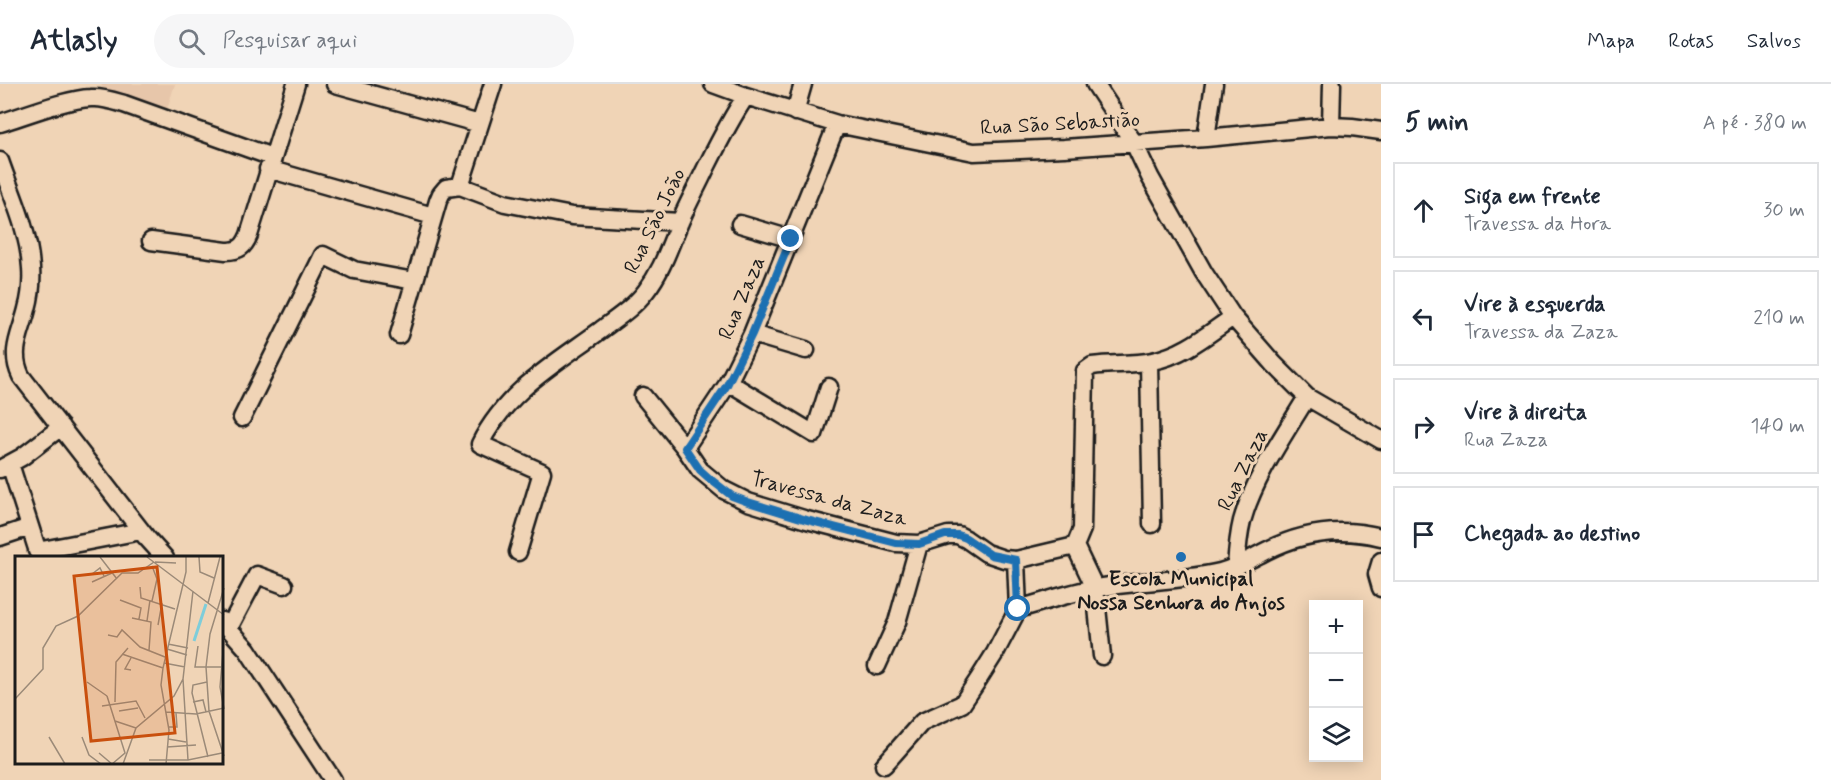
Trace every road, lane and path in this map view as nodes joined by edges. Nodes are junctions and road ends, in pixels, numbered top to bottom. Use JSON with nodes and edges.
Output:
{"nodes":[{"id":1,"x":296,"y":84,"type":"edge"},
{"id":2,"x":335,"y":84,"type":"edge"},
{"id":3,"x":493,"y":84,"type":"edge"},
{"id":4,"x":713,"y":84,"type":"edge"},
{"id":5,"x":804,"y":84,"type":"edge"},
{"id":6,"x":1095,"y":84,"type":"edge"},
{"id":7,"x":1214,"y":84,"type":"edge"},
{"id":8,"x":1332,"y":84,"type":"edge"},
{"id":9,"x":746,"y":96,"type":"junction"},
{"id":10,"x":795,"y":112,"type":"junction"},
{"id":11,"x":0,"y":123,"type":"edge"},
{"id":12,"x":480,"y":124,"type":"junction"},
{"id":13,"x":837,"y":124,"type":"junction"},
{"id":14,"x":1331,"y":126,"type":"junction"},
{"id":15,"x":1381,"y":131,"type":"edge"},
{"id":16,"x":1206,"y":138,"type":"junction"},
{"id":17,"x":1134,"y":143,"type":"junction"},
{"id":18,"x":0,"y":161,"type":"edge"},
{"id":19,"x":270,"y":163,"type":"junction"},
{"id":20,"x":460,"y":186,"type":"junction"},
{"id":21,"x":433,"y":216,"type":"junction"},
{"id":22,"x":680,"y":222,"type":"junction"},
{"id":23,"x":740,"y":224,"type":"dead end"},
{"id":24,"x":791,"y":239,"type":"junction"},
{"id":25,"x":151,"y":241,"type":"dead end"},
{"id":26,"x":414,"y":281,"type":"junction"},
{"id":27,"x":1233,"y":316,"type":"junction"},
{"id":28,"x":752,"y":334,"type":"junction"},
{"id":29,"x":399,"y":335,"type":"dead end"},
{"id":30,"x":806,"y":350,"type":"dead end"},
{"id":31,"x":1149,"y":362,"type":"junction"},
{"id":32,"x":728,"y":382,"type":"junction"},
{"id":33,"x":829,"y":387,"type":"dead end"},
{"id":34,"x":643,"y":396,"type":"dead end"},
{"id":35,"x":1307,"y":397,"type":"junction"},
{"id":36,"x":242,"y":418,"type":"dead end"},
{"id":37,"x":60,"y":427,"type":"junction"},
{"id":38,"x":1381,"y":440,"type":"edge"},
{"id":39,"x":685,"y":448,"type":"junction"},
{"id":40,"x":5,"y":467,"type":"edge"},
{"id":41,"x":1152,"y":524,"type":"dead end"},
{"id":42,"x":30,"y":527,"type":"junction"},
{"id":43,"x":141,"y":531,"type":"junction"},
{"id":44,"x":0,"y":537,"type":"edge"},
{"id":45,"x":1381,"y":537,"type":"edge"},
{"id":46,"x":919,"y":544,"type":"junction"},
{"id":47,"x":1075,"y":546,"type":"junction"},
{"id":48,"x":518,"y":552,"type":"dead end"},
{"id":49,"x":38,"y":554,"type":"edge"},
{"id":50,"x":163,"y":556,"type":"edge"},
{"id":51,"x":1016,"y":560,"type":"junction"},
{"id":52,"x":1381,"y":561,"type":"edge"},
{"id":53,"x":1236,"y":568,"type":"junction"},
{"id":54,"x":284,"y":585,"type":"dead end"},
{"id":55,"x":1095,"y":588,"type":"junction"},
{"id":56,"x":1381,"y":588,"type":"edge"},
{"id":57,"x":1018,"y":609,"type":"junction"},
{"id":58,"x":225,"y":625,"type":"edge"},
{"id":59,"x":1102,"y":656,"type":"dead end"},
{"id":60,"x":877,"y":666,"type":"dead end"},
{"id":61,"x":884,"y":765,"type":"dead end"},
{"id":62,"x":333,"y":780,"type":"edge"}],
"edges":[{"from":1,"to":19,"type":"street"},
{"from":2,"to":12,"type":"street"},
{"from":3,"to":12,"type":"street"},
{"from":4,"to":9,"type":"street","name":"Rua São Sebastião"},
{"from":5,"to":10,"type":"street"},
{"from":6,"to":17,"type":"street"},
{"from":7,"to":16,"type":"street"},
{"from":8,"to":14,"type":"street"},
{"from":9,"to":10,"type":"street","name":"Rua São Sebastião"},
{"from":9,"to":22,"type":"street","name":"Rua São João"},
{"from":10,"to":13,"type":"street","name":"Rua São Sebastião"},
{"from":11,"to":19,"type":"street"},
{"from":12,"to":20,"type":"street"},
{"from":13,"to":17,"type":"street","name":"Rua São Sebastião"},
{"from":13,"to":24,"type":"street","name":"Rua Zaza"},
{"from":14,"to":15,"type":"street","name":"Rua São Sebastião"},
{"from":14,"to":16,"type":"street","name":"Rua São Sebastião"},
{"from":16,"to":17,"type":"street","name":"Rua São Sebastião"},
{"from":17,"to":27,"type":"street"},
{"from":18,"to":37,"type":"street"},
{"from":19,"to":21,"type":"street"},
{"from":19,"to":25,"type":"street"},
{"from":20,"to":21,"type":"street"},
{"from":20,"to":22,"type":"street"},
{"from":21,"to":26,"type":"street"},
{"from":22,"to":48,"type":"street","name":"Rua São João"},
{"from":23,"to":24,"type":"street"},
{"from":24,"to":28,"type":"street","name":"Rua Zaza"},
{"from":26,"to":29,"type":"street"},
{"from":26,"to":36,"type":"street"},
{"from":27,"to":31,"type":"street"},
{"from":27,"to":35,"type":"street"},
{"from":28,"to":30,"type":"street"},
{"from":28,"to":32,"type":"street","name":"Rua Zaza"},
{"from":31,"to":41,"type":"street"},
{"from":31,"to":47,"type":"street"},
{"from":32,"to":33,"type":"street"},
{"from":32,"to":39,"type":"street","name":"Rua Zaza"},
{"from":34,"to":39,"type":"street","name":"Travessa da Zaza"},
{"from":35,"to":38,"type":"street"},
{"from":35,"to":53,"type":"street","name":"Rua Zaza"},
{"from":37,"to":40,"type":"street"},
{"from":37,"to":43,"type":"street"},
{"from":39,"to":46,"type":"street","name":"Travessa da Zaza"},
{"from":40,"to":42,"type":"street"},
{"from":42,"to":44,"type":"street"},
{"from":42,"to":49,"type":"street"},
{"from":43,"to":49,"type":"street"},
{"from":43,"to":50,"type":"street"},
{"from":45,"to":53,"type":"street"},
{"from":46,"to":51,"type":"street","name":"Travessa da Zaza"},
{"from":46,"to":60,"type":"street"},
{"from":47,"to":51,"type":"street","name":"Travessa da Zaza"},
{"from":47,"to":55,"type":"street"},
{"from":51,"to":57,"type":"street"},
{"from":52,"to":56,"type":"street"},
{"from":53,"to":55,"type":"street"},
{"from":54,"to":58,"type":"street"},
{"from":55,"to":57,"type":"street"},
{"from":55,"to":59,"type":"street"},
{"from":57,"to":61,"type":"street"},
{"from":58,"to":62,"type":"street"}]}
